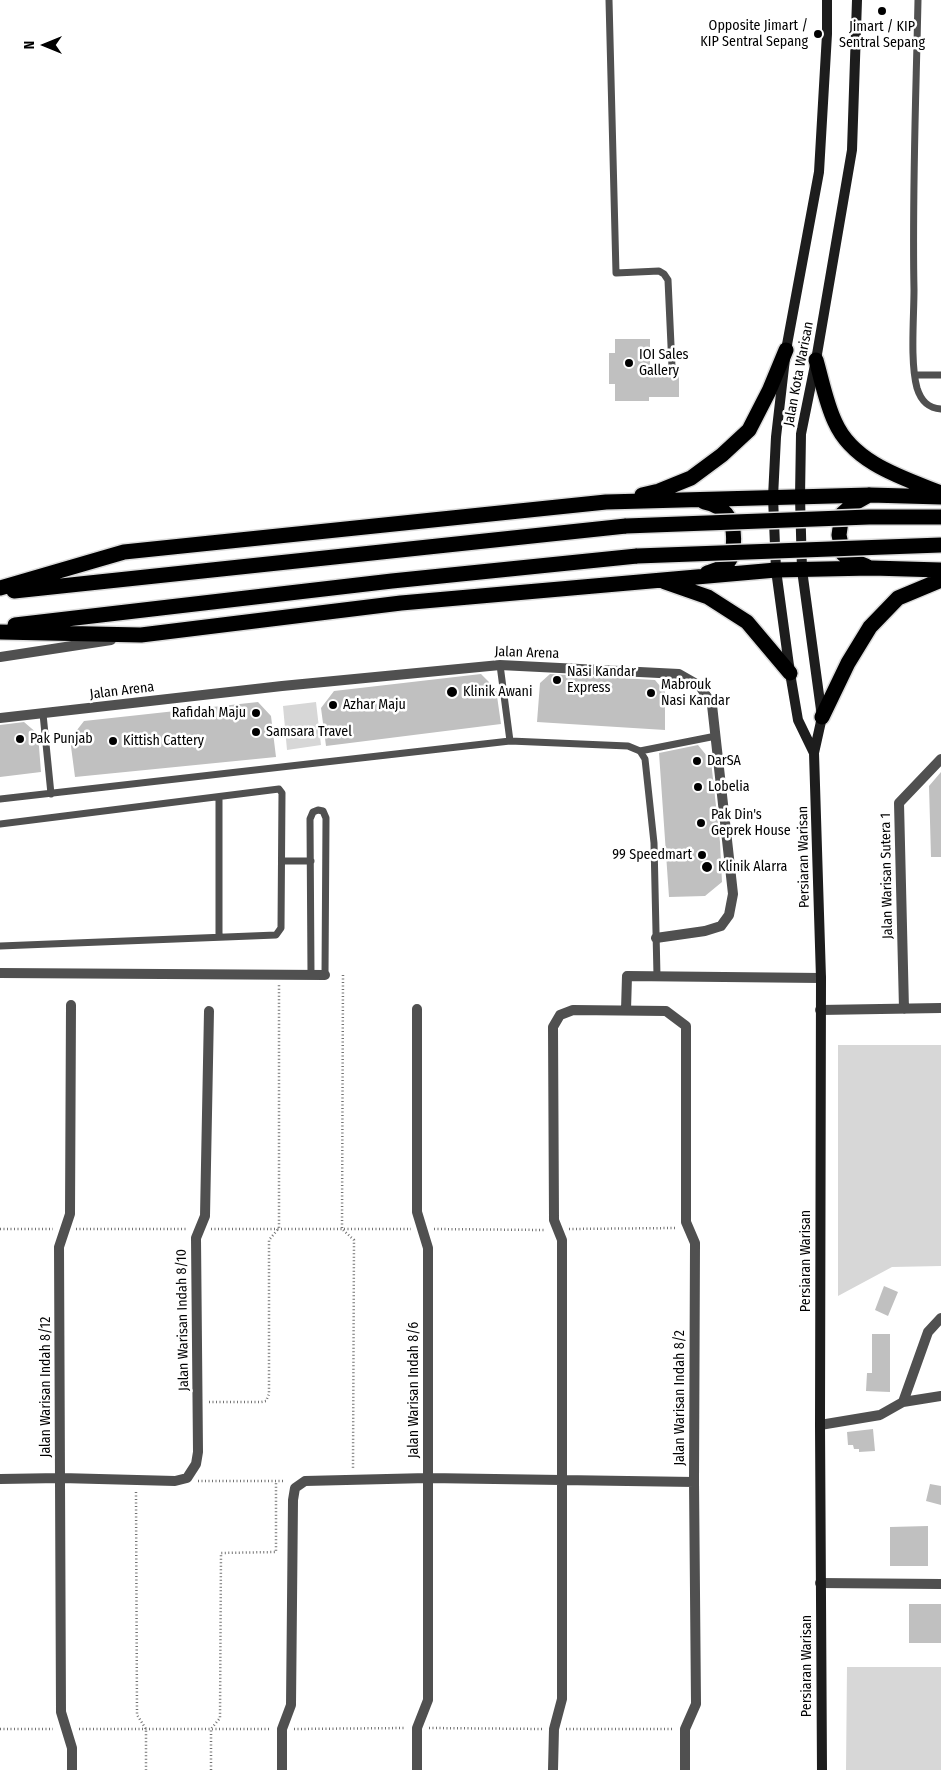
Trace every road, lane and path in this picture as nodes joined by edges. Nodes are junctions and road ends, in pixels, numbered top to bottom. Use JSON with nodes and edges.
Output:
{"nodes":[{"id":1,"x":610,"y":0,"type":"edge"},
{"id":2,"x":827,"y":0,"type":"edge"},
{"id":3,"x":857,"y":0,"type":"edge"},
{"id":4,"x":918,"y":0,"type":"edge"},
{"id":5,"x":786,"y":350,"type":"junction"},
{"id":6,"x":816,"y":360,"type":"junction"},
{"id":7,"x":672,"y":367,"type":"dead end"},
{"id":8,"x":916,"y":375,"type":"junction"},
{"id":9,"x":941,"y":375,"type":"edge"},
{"id":10,"x":941,"y":408,"type":"edge"},
{"id":11,"x":941,"y":493,"type":"edge"},
{"id":12,"x":870,"y":495,"type":"junction"},
{"id":13,"x":941,"y":496,"type":"edge"},
{"id":14,"x":773,"y":497,"type":"junction"},
{"id":15,"x":800,"y":497,"type":"junction"},
{"id":16,"x":692,"y":499,"type":"junction"},
{"id":17,"x":606,"y":502,"type":"junction"},
{"id":18,"x":941,"y":517,"type":"edge"},
{"id":19,"x":941,"y":545,"type":"edge"},
{"id":20,"x":872,"y":568,"type":"junction"},
{"id":21,"x":776,"y":570,"type":"junction"},
{"id":22,"x":802,"y":570,"type":"junction"},
{"id":23,"x":941,"y":570,"type":"edge"},
{"id":24,"x":698,"y":577,"type":"junction"},
{"id":25,"x":941,"y":580,"type":"edge"},
{"id":26,"x":662,"y":581,"type":"junction"},
{"id":27,"x":0,"y":588,"type":"edge"},
{"id":28,"x":0,"y":593,"type":"edge"},
{"id":29,"x":0,"y":626,"type":"edge"},
{"id":30,"x":0,"y":632,"type":"edge"},
{"id":31,"x":141,"y":635,"type":"junction"},
{"id":32,"x":0,"y":657,"type":"edge"},
{"id":33,"x":500,"y":665,"type":"junction"},
{"id":34,"x":790,"y":673,"type":"junction"},
{"id":35,"x":43,"y":714,"type":"junction"},
{"id":36,"x":822,"y":717,"type":"junction"},
{"id":37,"x":0,"y":718,"type":"edge"},
{"id":38,"x":716,"y":736,"type":"junction"},
{"id":39,"x":510,"y":741,"type":"junction"},
{"id":40,"x":640,"y":751,"type":"junction"},
{"id":41,"x":814,"y":753,"type":"junction"},
{"id":42,"x":941,"y":759,"type":"edge"},
{"id":43,"x":51,"y":794,"type":"junction"},
{"id":44,"x":219,"y":797,"type":"junction"},
{"id":45,"x":0,"y":799,"type":"edge"},
{"id":46,"x":0,"y":824,"type":"edge"},
{"id":47,"x":282,"y":861,"type":"junction"},
{"id":48,"x":311,"y":861,"type":"junction"},
{"id":49,"x":219,"y":937,"type":"junction"},
{"id":50,"x":656,"y":938,"type":"junction"},
{"id":51,"x":0,"y":946,"type":"edge"},
{"id":52,"x":0,"y":973,"type":"edge"},
{"id":53,"x":279,"y":974,"type":"junction"},
{"id":54,"x":311,"y":974,"type":"junction"},
{"id":55,"x":325,"y":975,"type":"joint"},
{"id":56,"x":343,"y":975,"type":"dead end"},
{"id":57,"x":657,"y":976,"type":"junction"},
{"id":58,"x":821,"y":978,"type":"junction"},
{"id":59,"x":71,"y":1005,"type":"dead end"},
{"id":60,"x":941,"y":1008,"type":"edge"},
{"id":61,"x":417,"y":1009,"type":"dead end"},
{"id":62,"x":904,"y":1009,"type":"junction"},
{"id":63,"x":626,"y":1010,"type":"junction"},
{"id":64,"x":820,"y":1010,"type":"junction"},
{"id":65,"x":209,"y":1011,"type":"dead end"},
{"id":66,"x":279,"y":1228,"type":"junction"},
{"id":67,"x":689,"y":1228,"type":"junction"},
{"id":68,"x":0,"y":1229,"type":"edge"},
{"id":69,"x":65,"y":1229,"type":"junction"},
{"id":70,"x":200,"y":1229,"type":"junction"},
{"id":71,"x":342,"y":1229,"type":"junction"},
{"id":72,"x":422,"y":1229,"type":"junction"},
{"id":73,"x":558,"y":1230,"type":"junction"},
{"id":74,"x":941,"y":1318,"type":"edge"},
{"id":75,"x":941,"y":1396,"type":"edge"},
{"id":76,"x":198,"y":1402,"type":"junction"},
{"id":77,"x":903,"y":1402,"type":"junction"},
{"id":78,"x":820,"y":1425,"type":"junction"},
{"id":79,"x":60,"y":1478,"type":"junction"},
{"id":80,"x":187,"y":1478,"type":"junction"},
{"id":81,"x":428,"y":1478,"type":"junction"},
{"id":82,"x":0,"y":1479,"type":"edge"},
{"id":83,"x":136,"y":1480,"type":"junction"},
{"id":84,"x":353,"y":1480,"type":"junction"},
{"id":85,"x":276,"y":1481,"type":"junction"},
{"id":86,"x":306,"y":1481,"type":"junction"},
{"id":87,"x":563,"y":1481,"type":"junction"},
{"id":88,"x":694,"y":1482,"type":"junction"},
{"id":89,"x":820,"y":1583,"type":"junction"},
{"id":90,"x":941,"y":1584,"type":"edge"},
{"id":91,"x":417,"y":1728,"type":"junction"},
{"id":92,"x":0,"y":1729,"type":"edge"},
{"id":93,"x":66,"y":1729,"type":"junction"},
{"id":94,"x":146,"y":1729,"type":"junction"},
{"id":95,"x":211,"y":1729,"type":"junction"},
{"id":96,"x":282,"y":1729,"type":"junction"},
{"id":97,"x":554,"y":1729,"type":"junction"},
{"id":98,"x":685,"y":1729,"type":"junction"},
{"id":99,"x":72,"y":1770,"type":"edge"},
{"id":100,"x":146,"y":1770,"type":"edge"},
{"id":101,"x":211,"y":1770,"type":"edge"},
{"id":102,"x":282,"y":1770,"type":"edge"},
{"id":103,"x":417,"y":1770,"type":"edge"},
{"id":104,"x":553,"y":1770,"type":"edge"},
{"id":105,"x":685,"y":1770,"type":"edge"},
{"id":106,"x":822,"y":1770,"type":"edge"}],
"edges":[{"from":1,"to":7,"type":"lane"},
{"from":2,"to":5,"type":"street","name":"Jalan Kota Warisan"},
{"from":3,"to":6,"type":"street","name":"Jalan Kota Warisan"},
{"from":4,"to":8,"type":"lane"},
{"from":5,"to":14,"type":"street","name":"Jalan Kota Warisan"},
{"from":5,"to":17,"type":"highway"},
{"from":6,"to":11,"type":"highway"},
{"from":6,"to":15,"type":"street","name":"Jalan Kota Warisan"},
{"from":8,"to":9,"type":"lane"},
{"from":8,"to":10,"type":"lane"},
{"from":12,"to":13,"type":"highway"},
{"from":12,"to":15,"type":"highway"},
{"from":12,"to":20,"type":"highway"},
{"from":14,"to":15,"type":"highway"},
{"from":14,"to":16,"type":"highway"},
{"from":14,"to":21,"type":"street","name":"Jalan Kota Warisan"},
{"from":15,"to":22,"type":"street","name":"Jalan Kota Warisan"},
{"from":16,"to":17,"type":"highway"},
{"from":16,"to":24,"type":"highway"},
{"from":17,"to":27,"type":"highway"},
{"from":18,"to":28,"type":"highway","bridge":true},
{"from":19,"to":29,"type":"highway","bridge":true},
{"from":20,"to":22,"type":"highway"},
{"from":20,"to":23,"type":"highway"},
{"from":21,"to":22,"type":"highway"},
{"from":21,"to":24,"type":"highway"},
{"from":21,"to":34,"type":"street","name":"Jalan Kota Warisan"},
{"from":22,"to":36,"type":"street","name":"Jalan Kota Warisan"},
{"from":24,"to":26,"type":"highway"},
{"from":25,"to":36,"type":"highway"},
{"from":26,"to":31,"type":"highway"},
{"from":26,"to":34,"type":"highway"},
{"from":30,"to":31,"type":"highway"},
{"from":31,"to":32,"type":"street"},
{"from":33,"to":35,"type":"street","name":"Jalan Arena"},
{"from":33,"to":38,"type":"street","name":"Jalan Arena"},
{"from":33,"to":39,"type":"lane"},
{"from":34,"to":41,"type":"street","name":"Jalan Kota Warisan"},
{"from":35,"to":37,"type":"street","name":"Jalan Arena"},
{"from":35,"to":43,"type":"lane"},
{"from":36,"to":41,"type":"street","name":"Jalan Kota Warisan"},
{"from":38,"to":40,"type":"lane"},
{"from":38,"to":50,"type":"street","name":"Jalan Arena"},
{"from":39,"to":40,"type":"lane"},
{"from":39,"to":43,"type":"lane"},
{"from":40,"to":50,"type":"lane"},
{"from":41,"to":58,"type":"street","name":"Persiaran Warisan"},
{"from":42,"to":62,"type":"street","name":"Jalan Warisan Sutera 1"},
{"from":43,"to":45,"type":"lane"},
{"from":44,"to":46,"type":"lane"},
{"from":44,"to":47,"type":"lane"},
{"from":44,"to":49,"type":"lane"},
{"from":47,"to":48,"type":"lane"},
{"from":47,"to":49,"type":"lane"},
{"from":48,"to":54,"type":"lane"},
{"from":48,"to":55,"type":"lane"},
{"from":49,"to":51,"type":"lane"},
{"from":50,"to":57,"type":"lane"},
{"from":52,"to":53,"type":"street"},
{"from":53,"to":54,"type":"street"},
{"from":53,"to":66,"type":"path"},
{"from":54,"to":55,"type":"street"},
{"from":56,"to":71,"type":"path"},
{"from":57,"to":58,"type":"street"},
{"from":57,"to":63,"type":"street"},
{"from":58,"to":64,"type":"street","name":"Persiaran Warisan"},
{"from":59,"to":69,"type":"street","name":"Jalan Warisan Indah 8/12"},
{"from":60,"to":62,"type":"street"},
{"from":61,"to":72,"type":"street","name":"Jalan Warisan Indah 8/6"},
{"from":62,"to":64,"type":"street"},
{"from":63,"to":67,"type":"street","name":"Jalan Warisan Indah 8/2"},
{"from":63,"to":73,"type":"street"},
{"from":64,"to":78,"type":"street","name":"Persiaran Warisan"},
{"from":65,"to":70,"type":"street","name":"Jalan Warisan Indah 8/10"},
{"from":66,"to":70,"type":"path"},
{"from":66,"to":71,"type":"path"},
{"from":66,"to":76,"type":"path"},
{"from":67,"to":73,"type":"path"},
{"from":67,"to":88,"type":"street","name":"Jalan Warisan Indah 8/2"},
{"from":68,"to":69,"type":"path"},
{"from":69,"to":70,"type":"path"},
{"from":69,"to":79,"type":"street","name":"Jalan Warisan Indah 8/12"},
{"from":70,"to":76,"type":"street","name":"Jalan Warisan Indah 8/10"},
{"from":71,"to":72,"type":"path"},
{"from":71,"to":84,"type":"path"},
{"from":72,"to":73,"type":"path"},
{"from":72,"to":81,"type":"street","name":"Jalan Warisan Indah 8/6"},
{"from":73,"to":87,"type":"street"},
{"from":74,"to":77,"type":"street"},
{"from":75,"to":77,"type":"street"},
{"from":76,"to":80,"type":"street","name":"Jalan Warisan Indah 8/10"},
{"from":77,"to":78,"type":"street"},
{"from":78,"to":89,"type":"street","name":"Persiaran Warisan"},
{"from":79,"to":82,"type":"street"},
{"from":79,"to":83,"type":"street"},
{"from":79,"to":93,"type":"street","name":"Jalan Warisan Indah 8/12"},
{"from":80,"to":83,"type":"street"},
{"from":80,"to":85,"type":"path"},
{"from":81,"to":84,"type":"street"},
{"from":81,"to":87,"type":"street"},
{"from":81,"to":91,"type":"street","name":"Jalan Warisan Indah 8/6"},
{"from":83,"to":94,"type":"path"},
{"from":84,"to":86,"type":"street"},
{"from":85,"to":86,"type":"path"},
{"from":85,"to":95,"type":"path"},
{"from":86,"to":96,"type":"street"},
{"from":87,"to":88,"type":"street"},
{"from":87,"to":97,"type":"street"},
{"from":88,"to":98,"type":"street","name":"Jalan Warisan Indah 8/2"},
{"from":89,"to":90,"type":"street"},
{"from":89,"to":106,"type":"street","name":"Persiaran Warisan"},
{"from":91,"to":96,"type":"path"},
{"from":91,"to":97,"type":"path"},
{"from":91,"to":103,"type":"street","name":"Jalan Warisan Indah 8/6"},
{"from":92,"to":93,"type":"path"},
{"from":93,"to":94,"type":"path"},
{"from":93,"to":99,"type":"street","name":"Jalan Warisan Indah 8/12"},
{"from":94,"to":95,"type":"path"},
{"from":94,"to":100,"type":"path"},
{"from":95,"to":96,"type":"path"},
{"from":95,"to":101,"type":"path"},
{"from":96,"to":102,"type":"street"},
{"from":97,"to":98,"type":"path"},
{"from":97,"to":104,"type":"street"},
{"from":98,"to":105,"type":"street","name":"Jalan Warisan Indah 8/2"}]}
